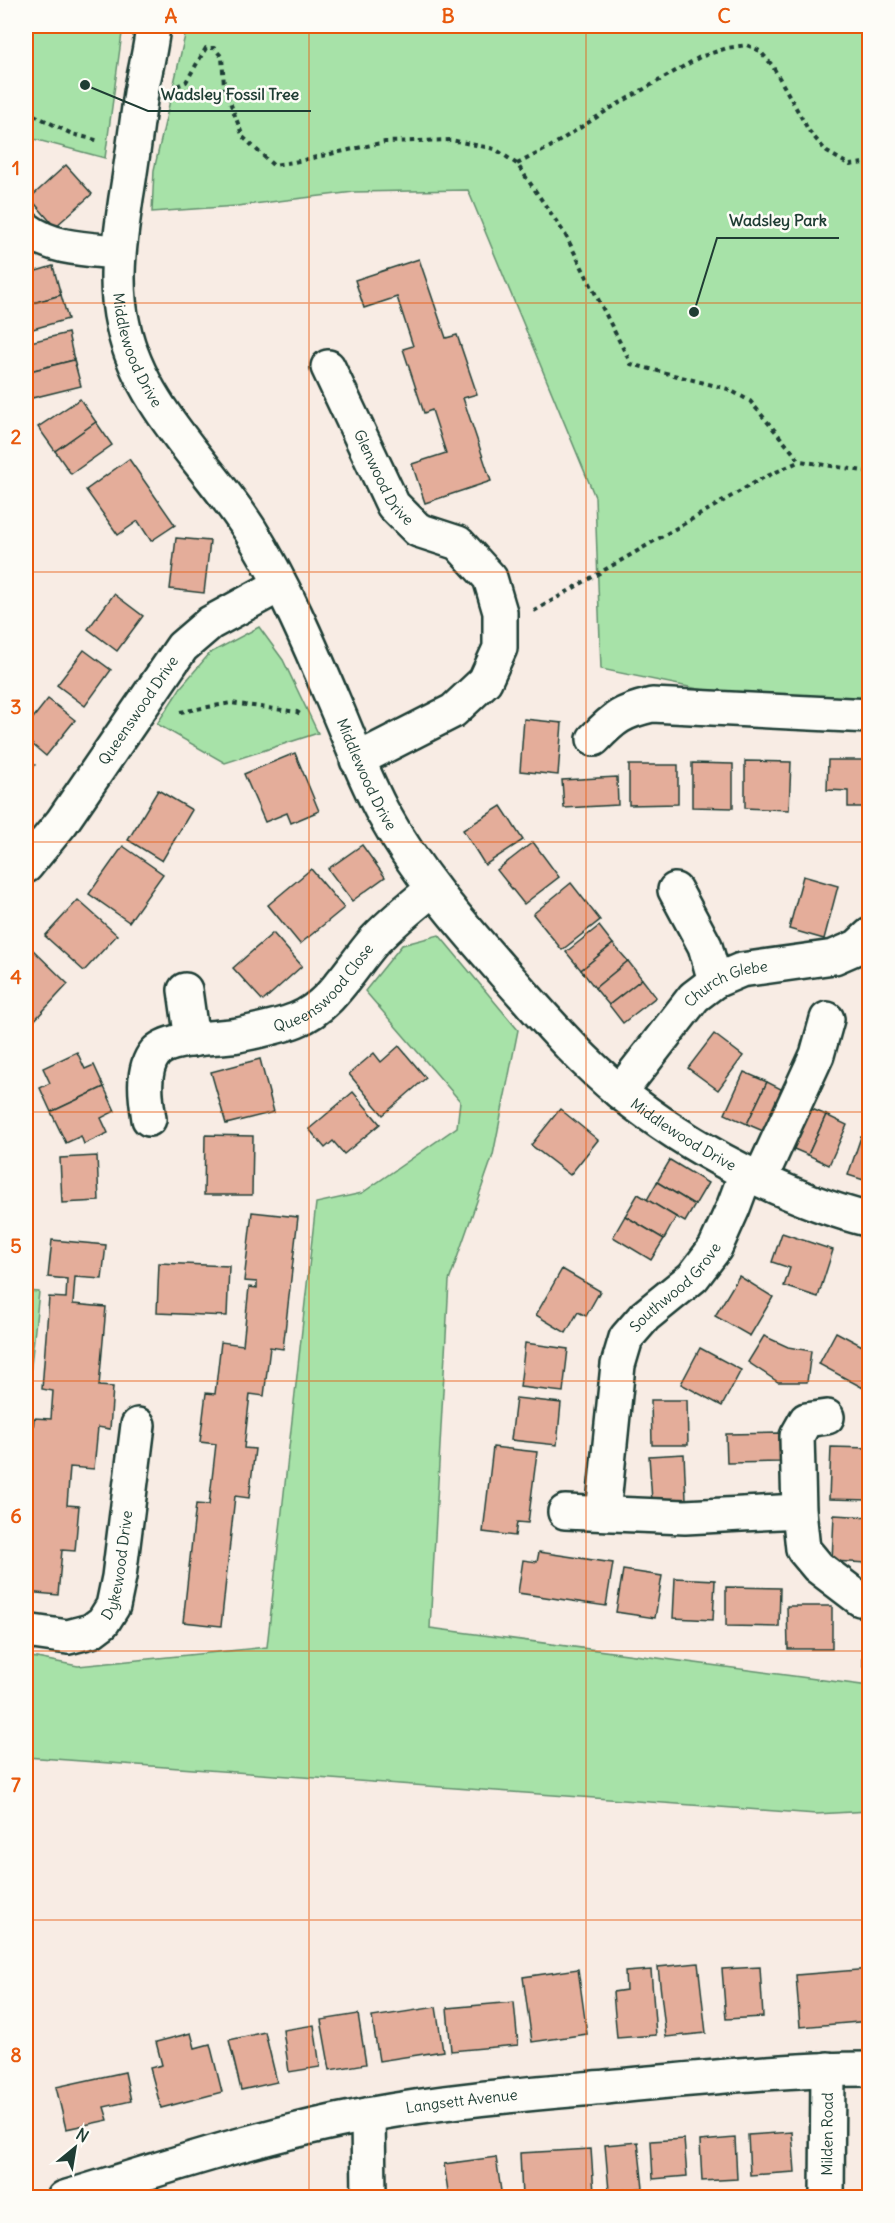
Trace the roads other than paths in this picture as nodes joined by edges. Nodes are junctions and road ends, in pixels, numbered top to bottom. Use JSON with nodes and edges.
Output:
{"nodes":[{"id":1,"x":153,"y":26,"type":"edge"},
{"id":2,"x":26,"y":229,"type":"edge"},
{"id":3,"x":118,"y":252,"type":"junction"},
{"id":4,"x":328,"y":367,"type":"dead end"},
{"id":5,"x":280,"y":585,"type":"junction"},
{"id":6,"x":870,"y":716,"type":"edge"},
{"id":7,"x":594,"y":740,"type":"dead end"},
{"id":8,"x":352,"y":748,"type":"junction"},
{"id":9,"x":26,"y":866,"type":"edge"},
{"id":10,"x":433,"y":889,"type":"junction"},
{"id":11,"x":675,"y":890,"type":"dead end"},
{"id":12,"x":870,"y":934,"type":"edge"},
{"id":13,"x":715,"y":981,"type":"junction"},
{"id":14,"x":185,"y":990,"type":"dead end"},
{"id":15,"x":827,"y":1019,"type":"dead end"},
{"id":16,"x":192,"y":1040,"type":"junction"},
{"id":17,"x":620,"y":1092,"type":"junction"},
{"id":18,"x":149,"y":1119,"type":"dead end"},
{"id":19,"x":753,"y":1176,"type":"junction"},
{"id":20,"x":870,"y":1220,"type":"edge"},
{"id":21,"x":827,"y":1417,"type":"dead end"},
{"id":22,"x":138,"y":1425,"type":"dead end"},
{"id":23,"x":799,"y":1511,"type":"junction"},
{"id":24,"x":565,"y":1512,"type":"dead end"},
{"id":25,"x":603,"y":1513,"type":"junction"},
{"id":26,"x":860,"y":1599,"type":"dead end"},
{"id":27,"x":26,"y":1631,"type":"edge"},
{"id":28,"x":828,"y":2069,"type":"junction"},
{"id":29,"x":870,"y":2069,"type":"edge"},
{"id":30,"x":368,"y":2115,"type":"junction"},
{"id":31,"x":64,"y":2198,"type":"edge"},
{"id":32,"x":369,"y":2198,"type":"edge"},
{"id":33,"x":827,"y":2198,"type":"edge"}],
"edges":[{"from":1,"to":3,"type":"street","name":"Middlewood Drive"},
{"from":2,"to":3,"type":"street"},
{"from":3,"to":5,"type":"street","name":"Middlewood Drive"},
{"from":4,"to":8,"type":"street","name":"Glenwood Drive"},
{"from":5,"to":8,"type":"street","name":"Middlewood Drive"},
{"from":5,"to":9,"type":"street","name":"Queenswood Drive"},
{"from":6,"to":7,"type":"street"},
{"from":8,"to":10,"type":"street","name":"Middlewood Drive"},
{"from":10,"to":16,"type":"street","name":"Queenswood Close"},
{"from":10,"to":17,"type":"street","name":"Middlewood Drive"},
{"from":11,"to":13,"type":"street"},
{"from":12,"to":13,"type":"street","name":"Church Glebe"},
{"from":13,"to":17,"type":"street","name":"Church Glebe"},
{"from":14,"to":16,"type":"street"},
{"from":15,"to":19,"type":"street","name":"Southwood Grove"},
{"from":16,"to":18,"type":"street","name":"Queenswood Close"},
{"from":17,"to":19,"type":"street","name":"Middlewood Drive"},
{"from":19,"to":20,"type":"street","name":"Middlewood Drive"},
{"from":19,"to":25,"type":"street","name":"Southwood Grove"},
{"from":21,"to":23,"type":"street"},
{"from":22,"to":27,"type":"street","name":"Dykewood Drive"},
{"from":23,"to":25,"type":"street"},
{"from":23,"to":26,"type":"street"},
{"from":24,"to":25,"type":"street"},
{"from":28,"to":29,"type":"street","name":"Langsett Avenue"},
{"from":28,"to":30,"type":"street","name":"Langsett Avenue"},
{"from":28,"to":33,"type":"street","name":"Milden Road"},
{"from":30,"to":31,"type":"street","name":"Langsett Avenue"},
{"from":30,"to":32,"type":"street"}]}
